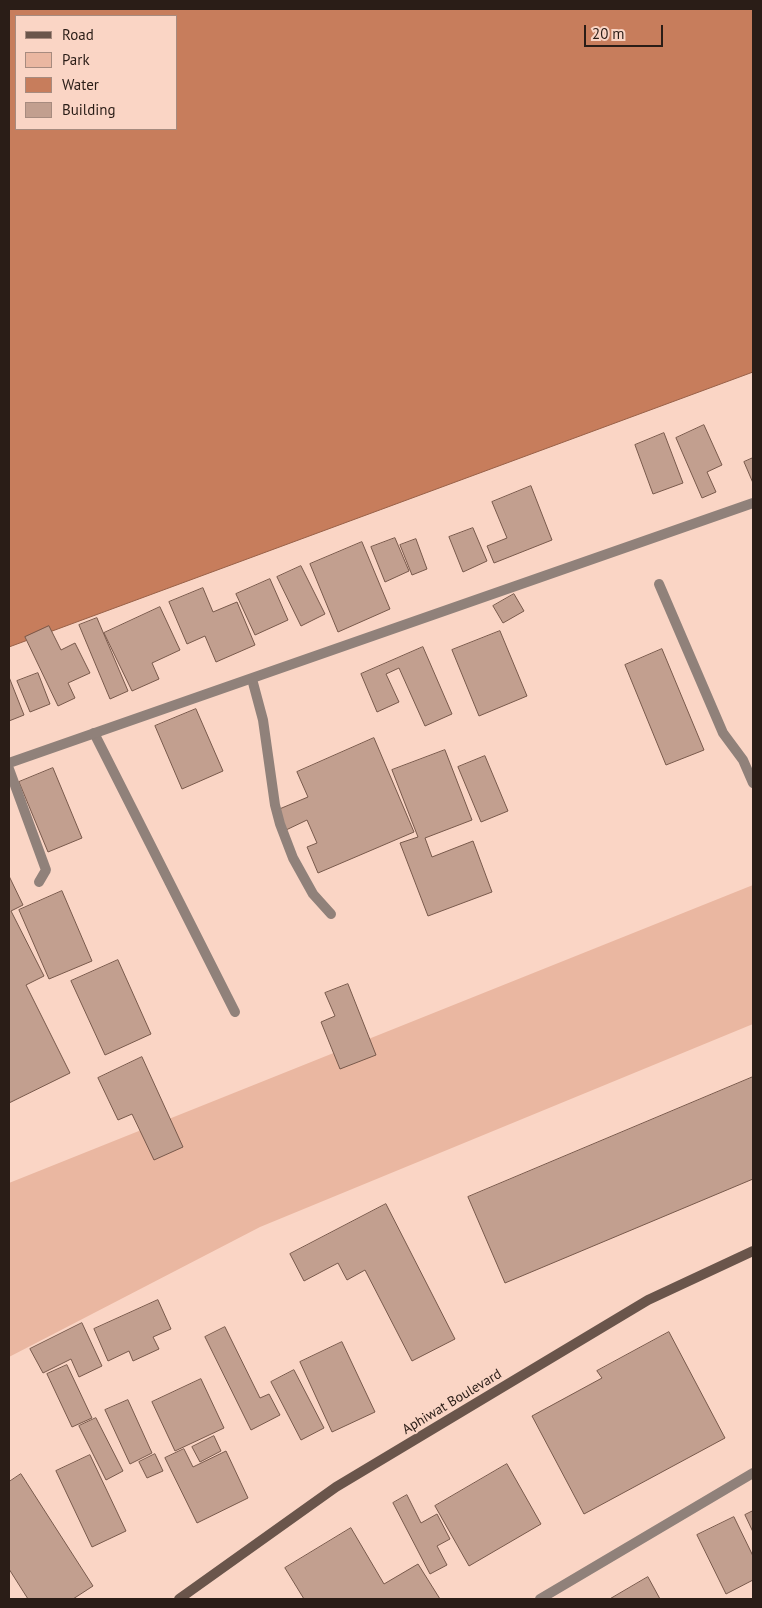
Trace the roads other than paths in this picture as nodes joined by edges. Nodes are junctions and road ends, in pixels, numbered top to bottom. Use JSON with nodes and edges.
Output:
{"nodes":[{"id":1,"x":753,"y":503,"type":"edge"},
{"id":2,"x":659,"y":584,"type":"dead end"},
{"id":3,"x":252,"y":679,"type":"junction"},
{"id":4,"x":94,"y":733,"type":"junction"},
{"id":5,"x":9,"y":764,"type":"edge"},
{"id":6,"x":9,"y":769,"type":"edge"},
{"id":7,"x":753,"y":783,"type":"edge"},
{"id":8,"x":39,"y":882,"type":"dead end"},
{"id":9,"x":331,"y":914,"type":"dead end"},
{"id":10,"x":235,"y":1012,"type":"dead end"},
{"id":11,"x":753,"y":1251,"type":"edge"},
{"id":12,"x":753,"y":1472,"type":"edge"},
{"id":13,"x":179,"y":1599,"type":"edge"},
{"id":14,"x":540,"y":1599,"type":"edge"}],
"edges":[{"from":1,"to":3,"type":"street"},
{"from":2,"to":7,"type":"street"},
{"from":3,"to":4,"type":"street"},
{"from":3,"to":9,"type":"street"},
{"from":4,"to":5,"type":"street"},
{"from":4,"to":10,"type":"street"},
{"from":6,"to":8,"type":"street"},
{"from":11,"to":13,"type":"street","name":"Aphiwat Boulevard"},
{"from":12,"to":14,"type":"street"}]}
